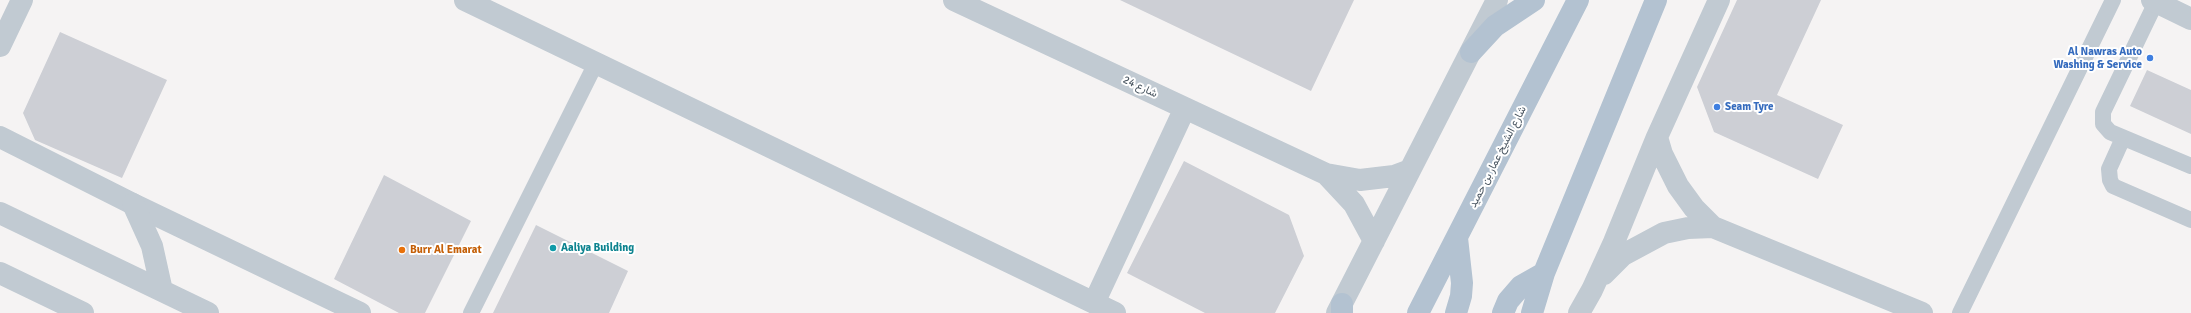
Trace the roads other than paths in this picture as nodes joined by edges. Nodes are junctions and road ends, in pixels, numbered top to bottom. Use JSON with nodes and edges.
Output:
{"nodes":[{"id":1,"x":22,"y":0,"type":"edge"},
{"id":2,"x":465,"y":0,"type":"edge"},
{"id":3,"x":954,"y":0,"type":"edge"},
{"id":4,"x":1497,"y":0,"type":"edge"},
{"id":5,"x":1534,"y":0,"type":"edge"},
{"id":6,"x":1578,"y":0,"type":"edge"},
{"id":7,"x":1656,"y":0,"type":"edge"},
{"id":8,"x":1720,"y":0,"type":"edge"},
{"id":9,"x":2114,"y":0,"type":"edge"},
{"id":10,"x":2154,"y":1,"type":"edge"},
{"id":11,"x":2191,"y":19,"type":"edge"},
{"id":12,"x":0,"y":46,"type":"edge"},
{"id":13,"x":1471,"y":52,"type":"junction"},
{"id":14,"x":596,"y":63,"type":"junction"},
{"id":15,"x":1185,"y":108,"type":"junction"},
{"id":16,"x":1656,"y":136,"type":"junction"},
{"id":17,"x":0,"y":137,"type":"edge"},
{"id":18,"x":2124,"y":138,"type":"junction"},
{"id":19,"x":2191,"y":166,"type":"edge"},
{"id":20,"x":1410,"y":170,"type":"junction"},
{"id":21,"x":1326,"y":174,"type":"junction"},
{"id":22,"x":132,"y":204,"type":"junction"},
{"id":23,"x":0,"y":213,"type":"edge"},
{"id":24,"x":2191,"y":220,"type":"edge"},
{"id":25,"x":1713,"y":227,"type":"junction"},
{"id":26,"x":1457,"y":238,"type":"junction"},
{"id":27,"x":1374,"y":241,"type":"junction"},
{"id":28,"x":0,"y":273,"type":"edge"},
{"id":29,"x":1544,"y":273,"type":"junction"},
{"id":30,"x":1592,"y":290,"type":"junction"},
{"id":31,"x":162,"y":291,"type":"junction"},
{"id":32,"x":1094,"y":303,"type":"junction"},
{"id":33,"x":1340,"y":310,"type":"edge"},
{"id":34,"x":83,"y":313,"type":"edge"},
{"id":35,"x":208,"y":313,"type":"edge"},
{"id":36,"x":360,"y":313,"type":"edge"},
{"id":37,"x":471,"y":313,"type":"edge"},
{"id":38,"x":1115,"y":313,"type":"edge"},
{"id":39,"x":1418,"y":313,"type":"edge"},
{"id":40,"x":1456,"y":313,"type":"edge"},
{"id":41,"x":1502,"y":313,"type":"edge"},
{"id":42,"x":1532,"y":313,"type":"edge"},
{"id":43,"x":1579,"y":313,"type":"edge"},
{"id":44,"x":1922,"y":313,"type":"edge"},
{"id":45,"x":1960,"y":313,"type":"edge"}],
"edges":[{"from":1,"to":12,"type":"street"},
{"from":2,"to":14,"type":"street"},
{"from":3,"to":15,"type":"street","name":"شارع 24"},
{"from":4,"to":13,"type":"street"},
{"from":5,"to":13,"type":"main road"},
{"from":6,"to":26,"type":"main road","name":"شارع الشيخ عمار بن حميد"},
{"from":7,"to":29,"type":"main road"},
{"from":8,"to":16,"type":"street"},
{"from":9,"to":45,"type":"lane"},
{"from":10,"to":11,"type":"street"},
{"from":10,"to":18,"type":"lane"},
{"from":13,"to":20,"type":"street"},
{"from":14,"to":32,"type":"street"},
{"from":14,"to":37,"type":"lane"},
{"from":15,"to":21,"type":"street","name":"شارع 24"},
{"from":15,"to":32,"type":"street"},
{"from":16,"to":25,"type":"street"},
{"from":16,"to":30,"type":"street"},
{"from":17,"to":22,"type":"street"},
{"from":18,"to":19,"type":"lane"},
{"from":18,"to":24,"type":"lane"},
{"from":20,"to":21,"type":"street","name":"شارع 24"},
{"from":20,"to":27,"type":"street"},
{"from":21,"to":27,"type":"street","name":"شارع 24"},
{"from":22,"to":31,"type":"street"},
{"from":22,"to":36,"type":"street"},
{"from":23,"to":31,"type":"street"},
{"from":25,"to":30,"type":"street"},
{"from":25,"to":44,"type":"street"},
{"from":26,"to":39,"type":"main road","name":"شارع الشيخ عمار بن حميد"},
{"from":26,"to":40,"type":"main road"},
{"from":27,"to":33,"type":"street"},
{"from":28,"to":34,"type":"street"},
{"from":29,"to":41,"type":"main road"},
{"from":29,"to":42,"type":"main road"},
{"from":30,"to":43,"type":"street"},
{"from":31,"to":35,"type":"street"},
{"from":32,"to":38,"type":"street"}]}
